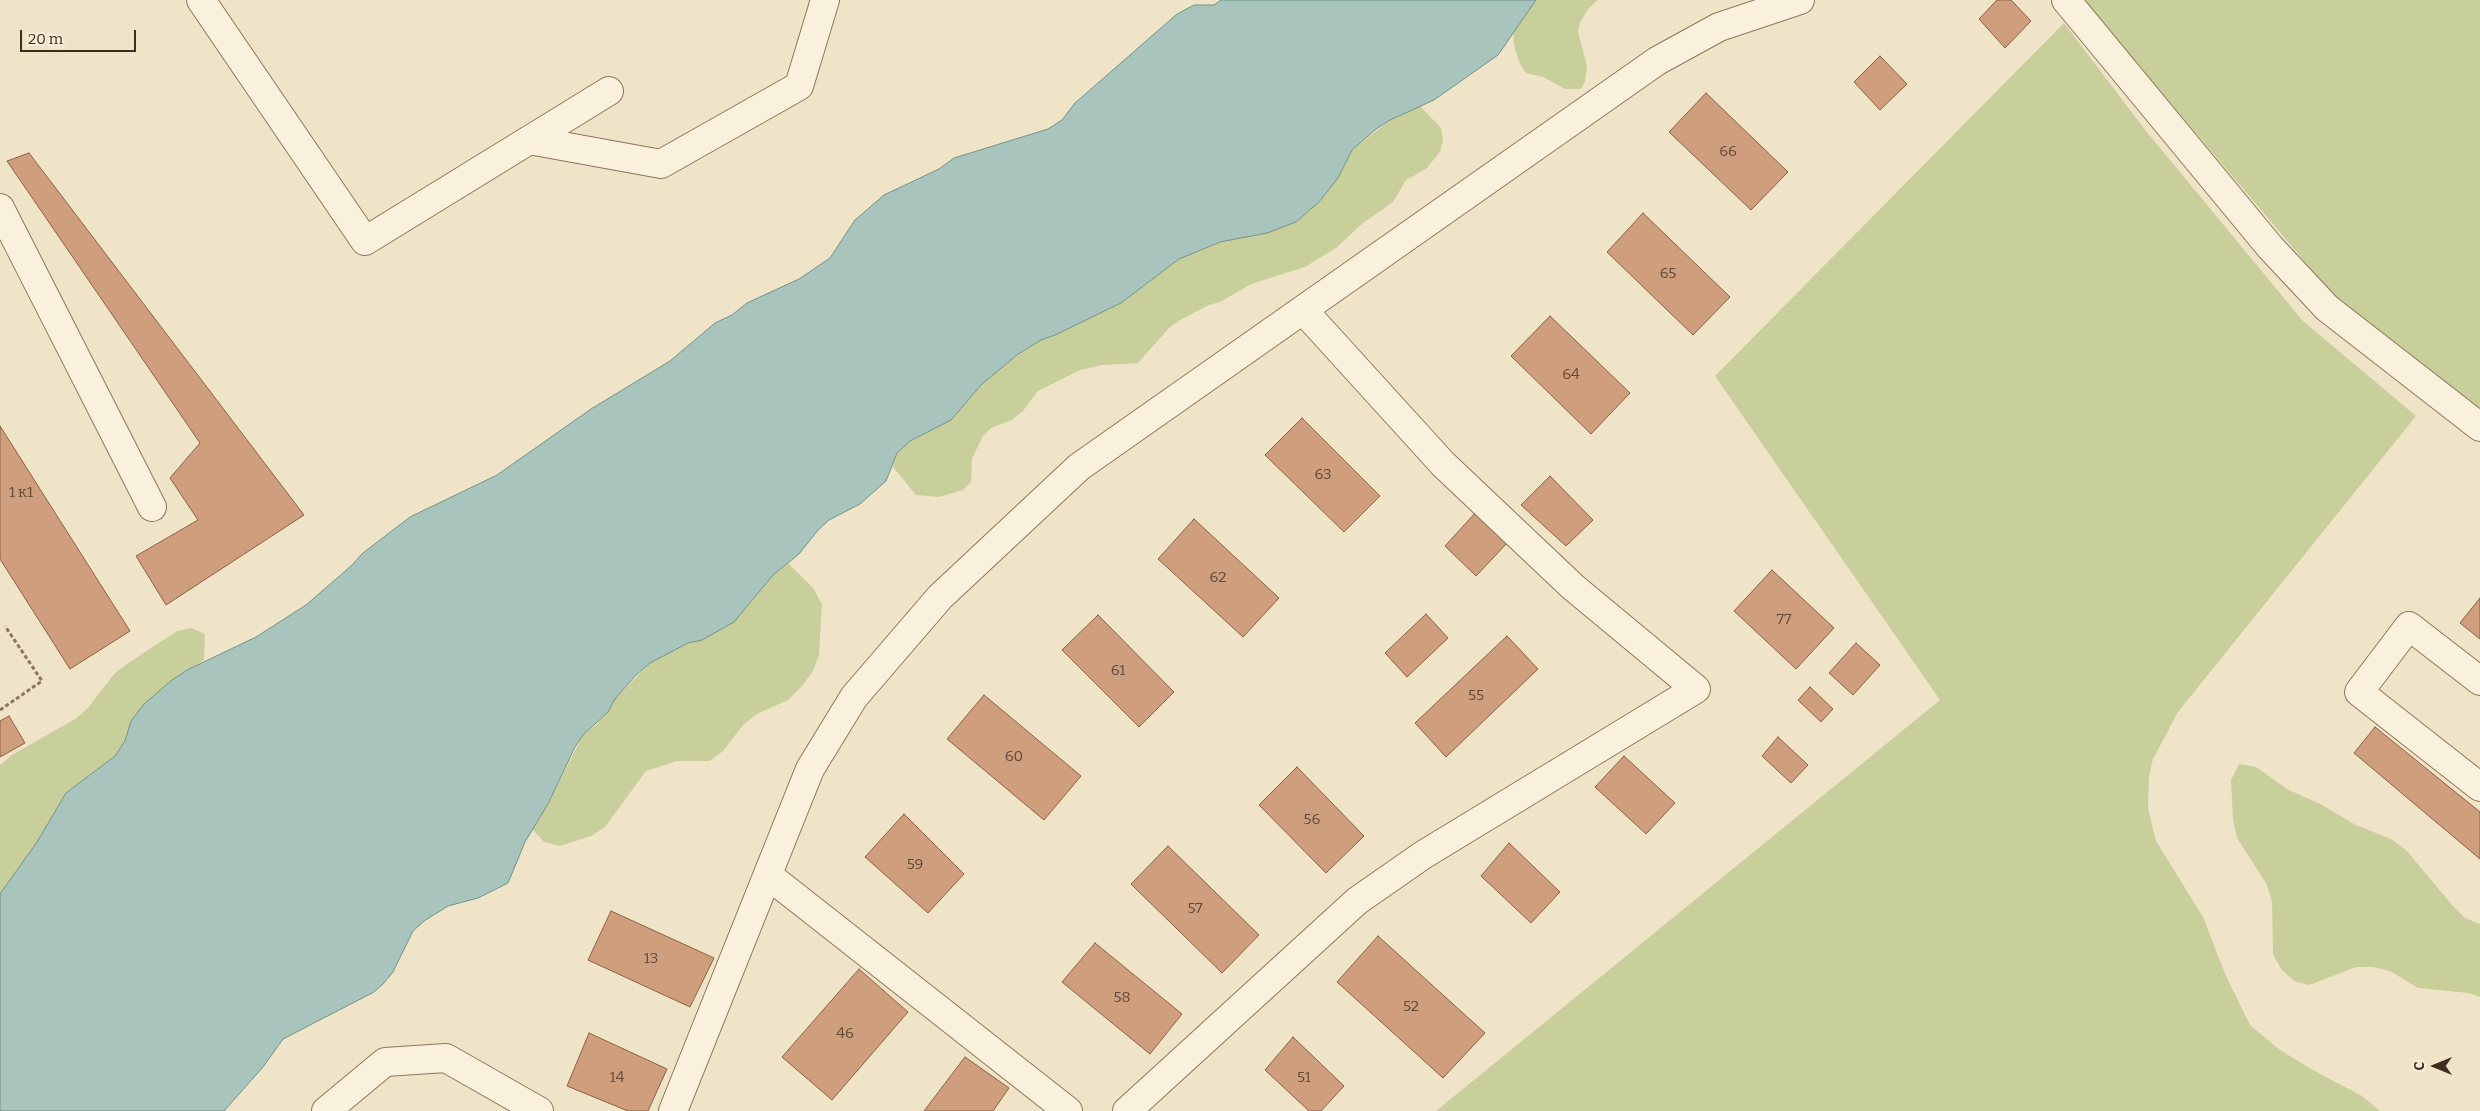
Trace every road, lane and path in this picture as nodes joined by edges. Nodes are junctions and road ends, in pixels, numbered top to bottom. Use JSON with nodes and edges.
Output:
{"nodes":[{"id":1,"x":201,"y":0,"type":"edge"},
{"id":2,"x":825,"y":0,"type":"edge"},
{"id":3,"x":1800,"y":0,"type":"edge"},
{"id":4,"x":2066,"y":0,"type":"edge"},
{"id":5,"x":609,"y":91,"type":"dead end"},
{"id":6,"x":529,"y":140,"type":"junction"},
{"id":7,"x":0,"y":208,"type":"edge"},
{"id":8,"x":1303,"y":310,"type":"junction"},
{"id":9,"x":2480,"y":427,"type":"edge"},
{"id":10,"x":152,"y":507,"type":"dead end"},
{"id":11,"x":5,"y":626,"type":"dead end"},
{"id":12,"x":2480,"y":682,"type":"edge"},
{"id":13,"x":0,"y":710,"type":"edge"},
{"id":14,"x":2480,"y":786,"type":"edge"},
{"id":15,"x":769,"y":876,"type":"junction"},
{"id":16,"x":326,"y":1111,"type":"edge"},
{"id":17,"x":539,"y":1111,"type":"edge"},
{"id":18,"x":673,"y":1111,"type":"edge"},
{"id":19,"x":1068,"y":1111,"type":"edge"},
{"id":20,"x":1127,"y":1111,"type":"edge"}],
"edges":[{"from":1,"to":6,"type":"street"},
{"from":2,"to":6,"type":"street"},
{"from":3,"to":8,"type":"street"},
{"from":4,"to":9,"type":"street"},
{"from":5,"to":6,"type":"street"},
{"from":7,"to":10,"type":"street"},
{"from":8,"to":15,"type":"street"},
{"from":8,"to":20,"type":"street"},
{"from":11,"to":13,"type":"path"},
{"from":12,"to":14,"type":"street"},
{"from":15,"to":18,"type":"street"},
{"from":15,"to":19,"type":"street"},
{"from":16,"to":17,"type":"street"}]}
